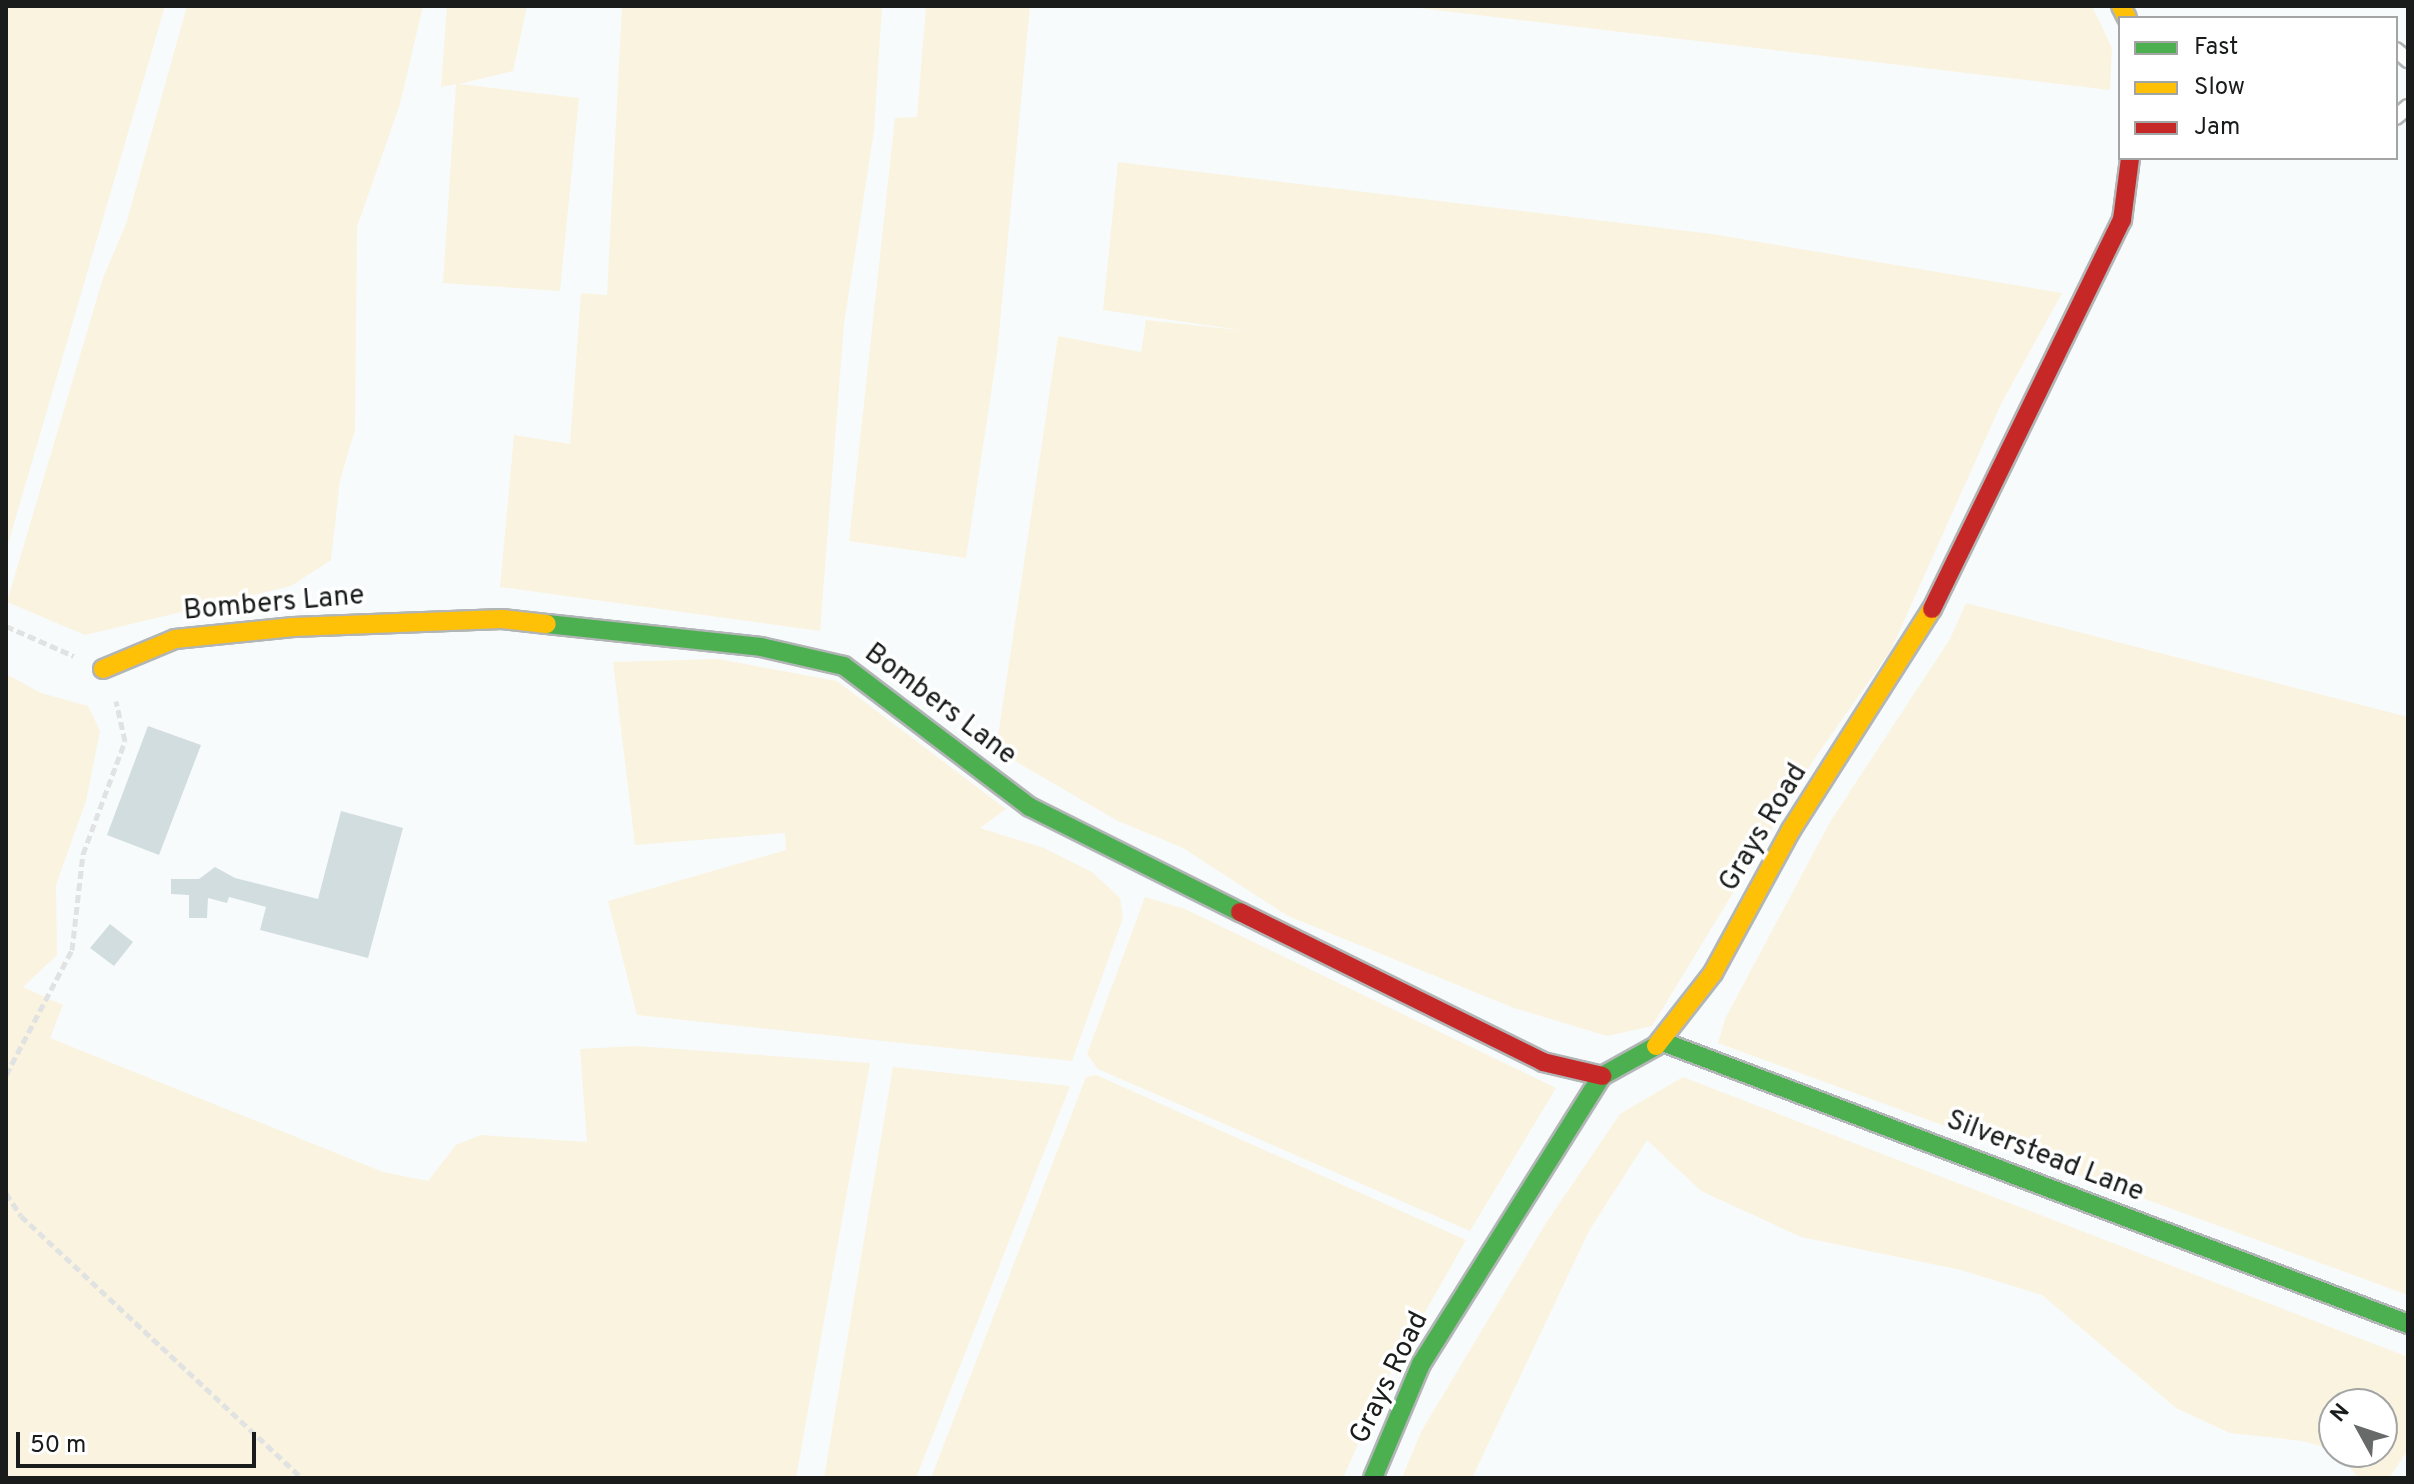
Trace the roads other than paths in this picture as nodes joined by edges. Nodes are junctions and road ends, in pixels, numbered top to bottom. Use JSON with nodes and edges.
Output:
{"nodes":[{"id":1,"x":2130,"y":160,"type":"edge"},
{"id":2,"x":103,"y":669,"type":"road end"},
{"id":3,"x":1663,"y":1042,"type":"junction"},
{"id":4,"x":1602,"y":1076,"type":"junction"},
{"id":5,"x":2408,"y":1324,"type":"edge"},
{"id":6,"x":1373,"y":1478,"type":"edge"}],
"edges":[{"from":1,"to":3,"type":"street","name":"Grays Road"},
{"from":2,"to":4,"type":"street","name":"Bombers Lane"},
{"from":3,"to":4,"type":"street","name":"Grays Road"},
{"from":3,"to":5,"type":"street","name":"Silverstead Lane"},
{"from":4,"to":6,"type":"street","name":"Grays Road"}]}
